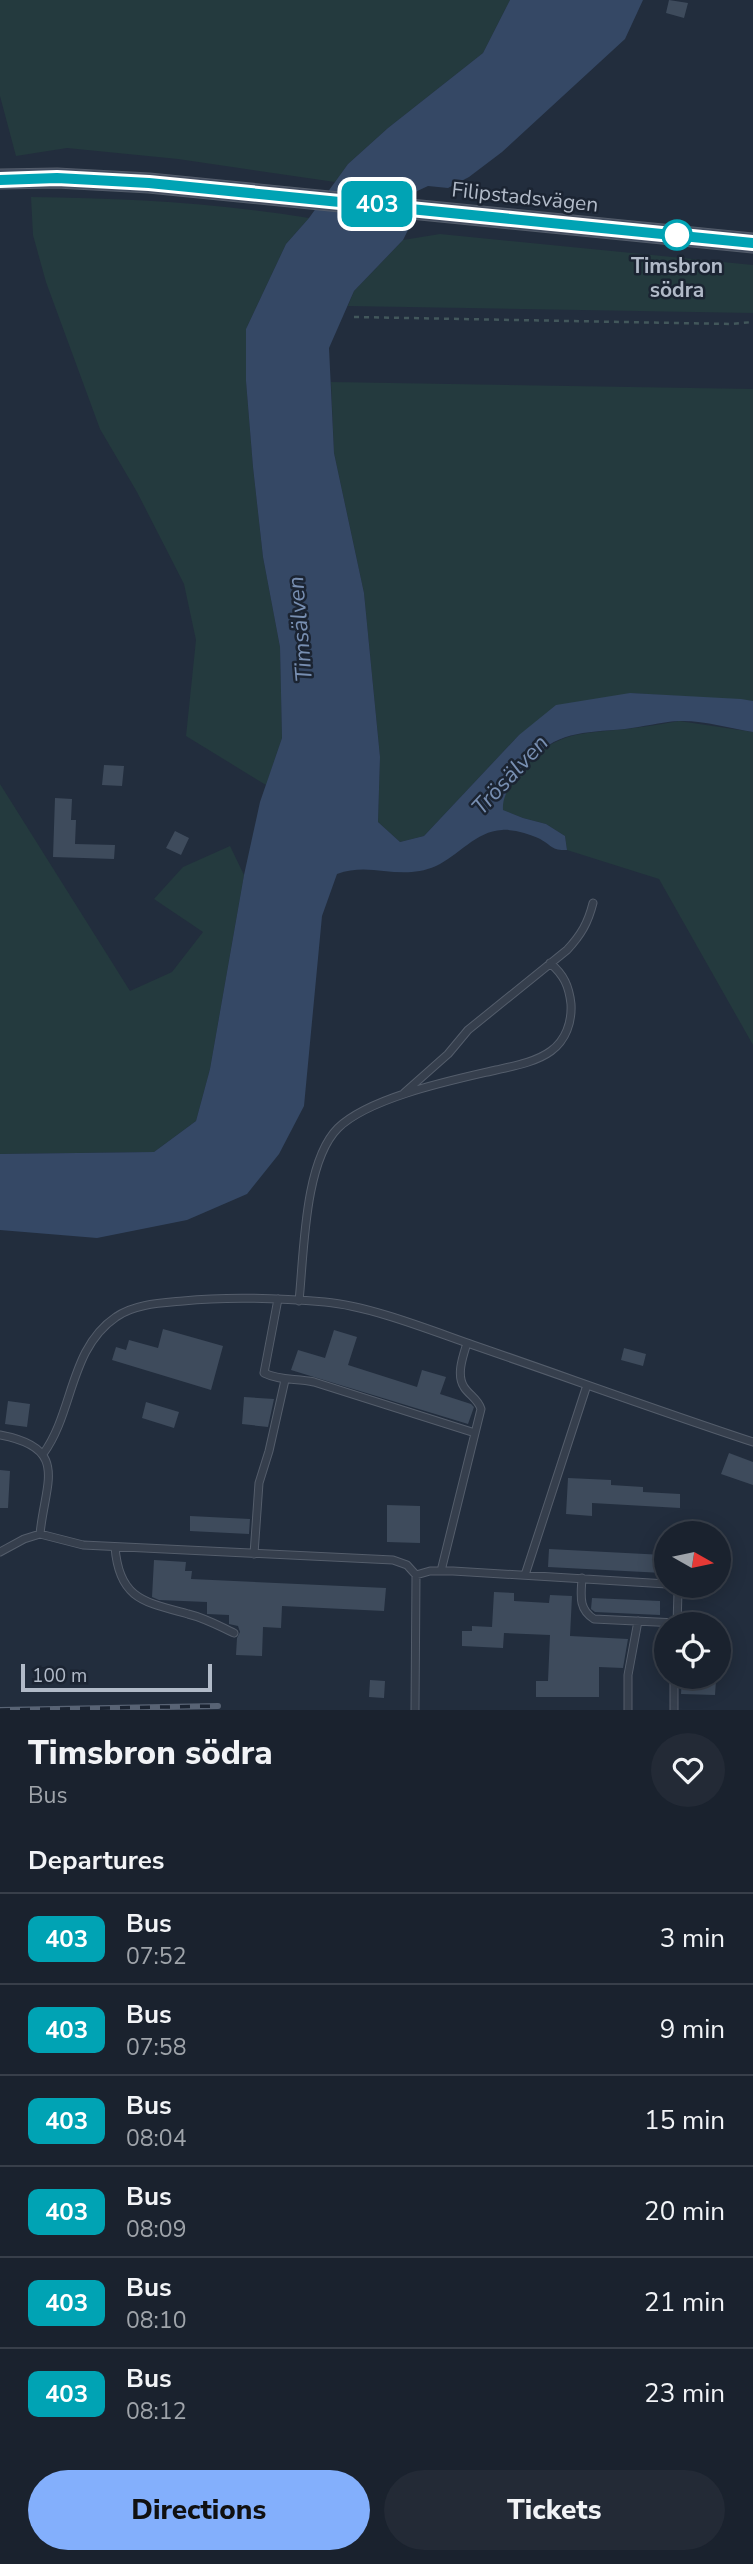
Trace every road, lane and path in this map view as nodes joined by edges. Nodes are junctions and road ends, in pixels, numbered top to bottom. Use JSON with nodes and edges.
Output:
{"nodes":[{"id":1,"x":0,"y":180,"type":"edge"},
{"id":2,"x":753,"y":243,"type":"edge"},
{"id":3,"x":354,"y":317,"type":"dead end"},
{"id":4,"x":753,"y":322,"type":"edge"},
{"id":5,"x":593,"y":903,"type":"dead end"},
{"id":6,"x":550,"y":963,"type":"junction"},
{"id":7,"x":398,"y":1098,"type":"junction"},
{"id":8,"x":278,"y":1299,"type":"junction"},
{"id":9,"x":299,"y":1301,"type":"junction"},
{"id":10,"x":467,"y":1343,"type":"junction"},
{"id":11,"x":285,"y":1380,"type":"junction"},
{"id":12,"x":587,"y":1385,"type":"junction"},
{"id":13,"x":475,"y":1433,"type":"junction"},
{"id":14,"x":0,"y":1435,"type":"edge"},
{"id":15,"x":753,"y":1442,"type":"edge"},
{"id":16,"x":43,"y":1454,"type":"junction"},
{"id":17,"x":40,"y":1534,"type":"junction"},
{"id":18,"x":115,"y":1547,"type":"junction"},
{"id":19,"x":0,"y":1552,"type":"edge"},
{"id":20,"x":254,"y":1553,"type":"junction"},
{"id":21,"x":441,"y":1571,"type":"junction"},
{"id":22,"x":416,"y":1575,"type":"junction"},
{"id":23,"x":525,"y":1576,"type":"junction"},
{"id":24,"x":582,"y":1578,"type":"junction"},
{"id":25,"x":654,"y":1584,"type":"edge"},
{"id":26,"x":638,"y":1621,"type":"junction"},
{"id":27,"x":654,"y":1622,"type":"edge"},
{"id":28,"x":234,"y":1633,"type":"dead end"},
{"id":29,"x":674,"y":1689,"type":"edge"},
{"id":30,"x":415,"y":1710,"type":"edge"},
{"id":31,"x":628,"y":1710,"type":"edge"},
{"id":32,"x":674,"y":1710,"type":"edge"}],
"edges":[{"from":1,"to":2,"type":"main road","name":"Filipstadsvägen"},
{"from":3,"to":4,"type":"path"},
{"from":5,"to":6,"type":"lane"},
{"from":6,"to":7,"type":"lane"},
{"from":6,"to":7,"type":"lane"},
{"from":7,"to":9,"type":"lane"},
{"from":8,"to":9,"type":"lane"},
{"from":8,"to":11,"type":"lane"},
{"from":8,"to":16,"type":"lane"},
{"from":9,"to":10,"type":"lane"},
{"from":10,"to":12,"type":"lane"},
{"from":10,"to":13,"type":"lane"},
{"from":11,"to":13,"type":"lane"},
{"from":11,"to":20,"type":"lane"},
{"from":12,"to":15,"type":"lane"},
{"from":12,"to":23,"type":"lane"},
{"from":13,"to":21,"type":"lane"},
{"from":14,"to":16,"type":"lane"},
{"from":16,"to":17,"type":"lane"},
{"from":17,"to":18,"type":"lane"},
{"from":17,"to":19,"type":"lane"},
{"from":18,"to":20,"type":"lane"},
{"from":18,"to":28,"type":"lane"},
{"from":20,"to":22,"type":"lane"},
{"from":21,"to":22,"type":"lane"},
{"from":21,"to":23,"type":"lane"},
{"from":22,"to":30,"type":"lane"},
{"from":23,"to":24,"type":"lane"},
{"from":24,"to":25,"type":"lane"},
{"from":24,"to":26,"type":"lane"},
{"from":26,"to":27,"type":"lane"},
{"from":26,"to":31,"type":"lane"},
{"from":29,"to":32,"type":"lane"}]}
